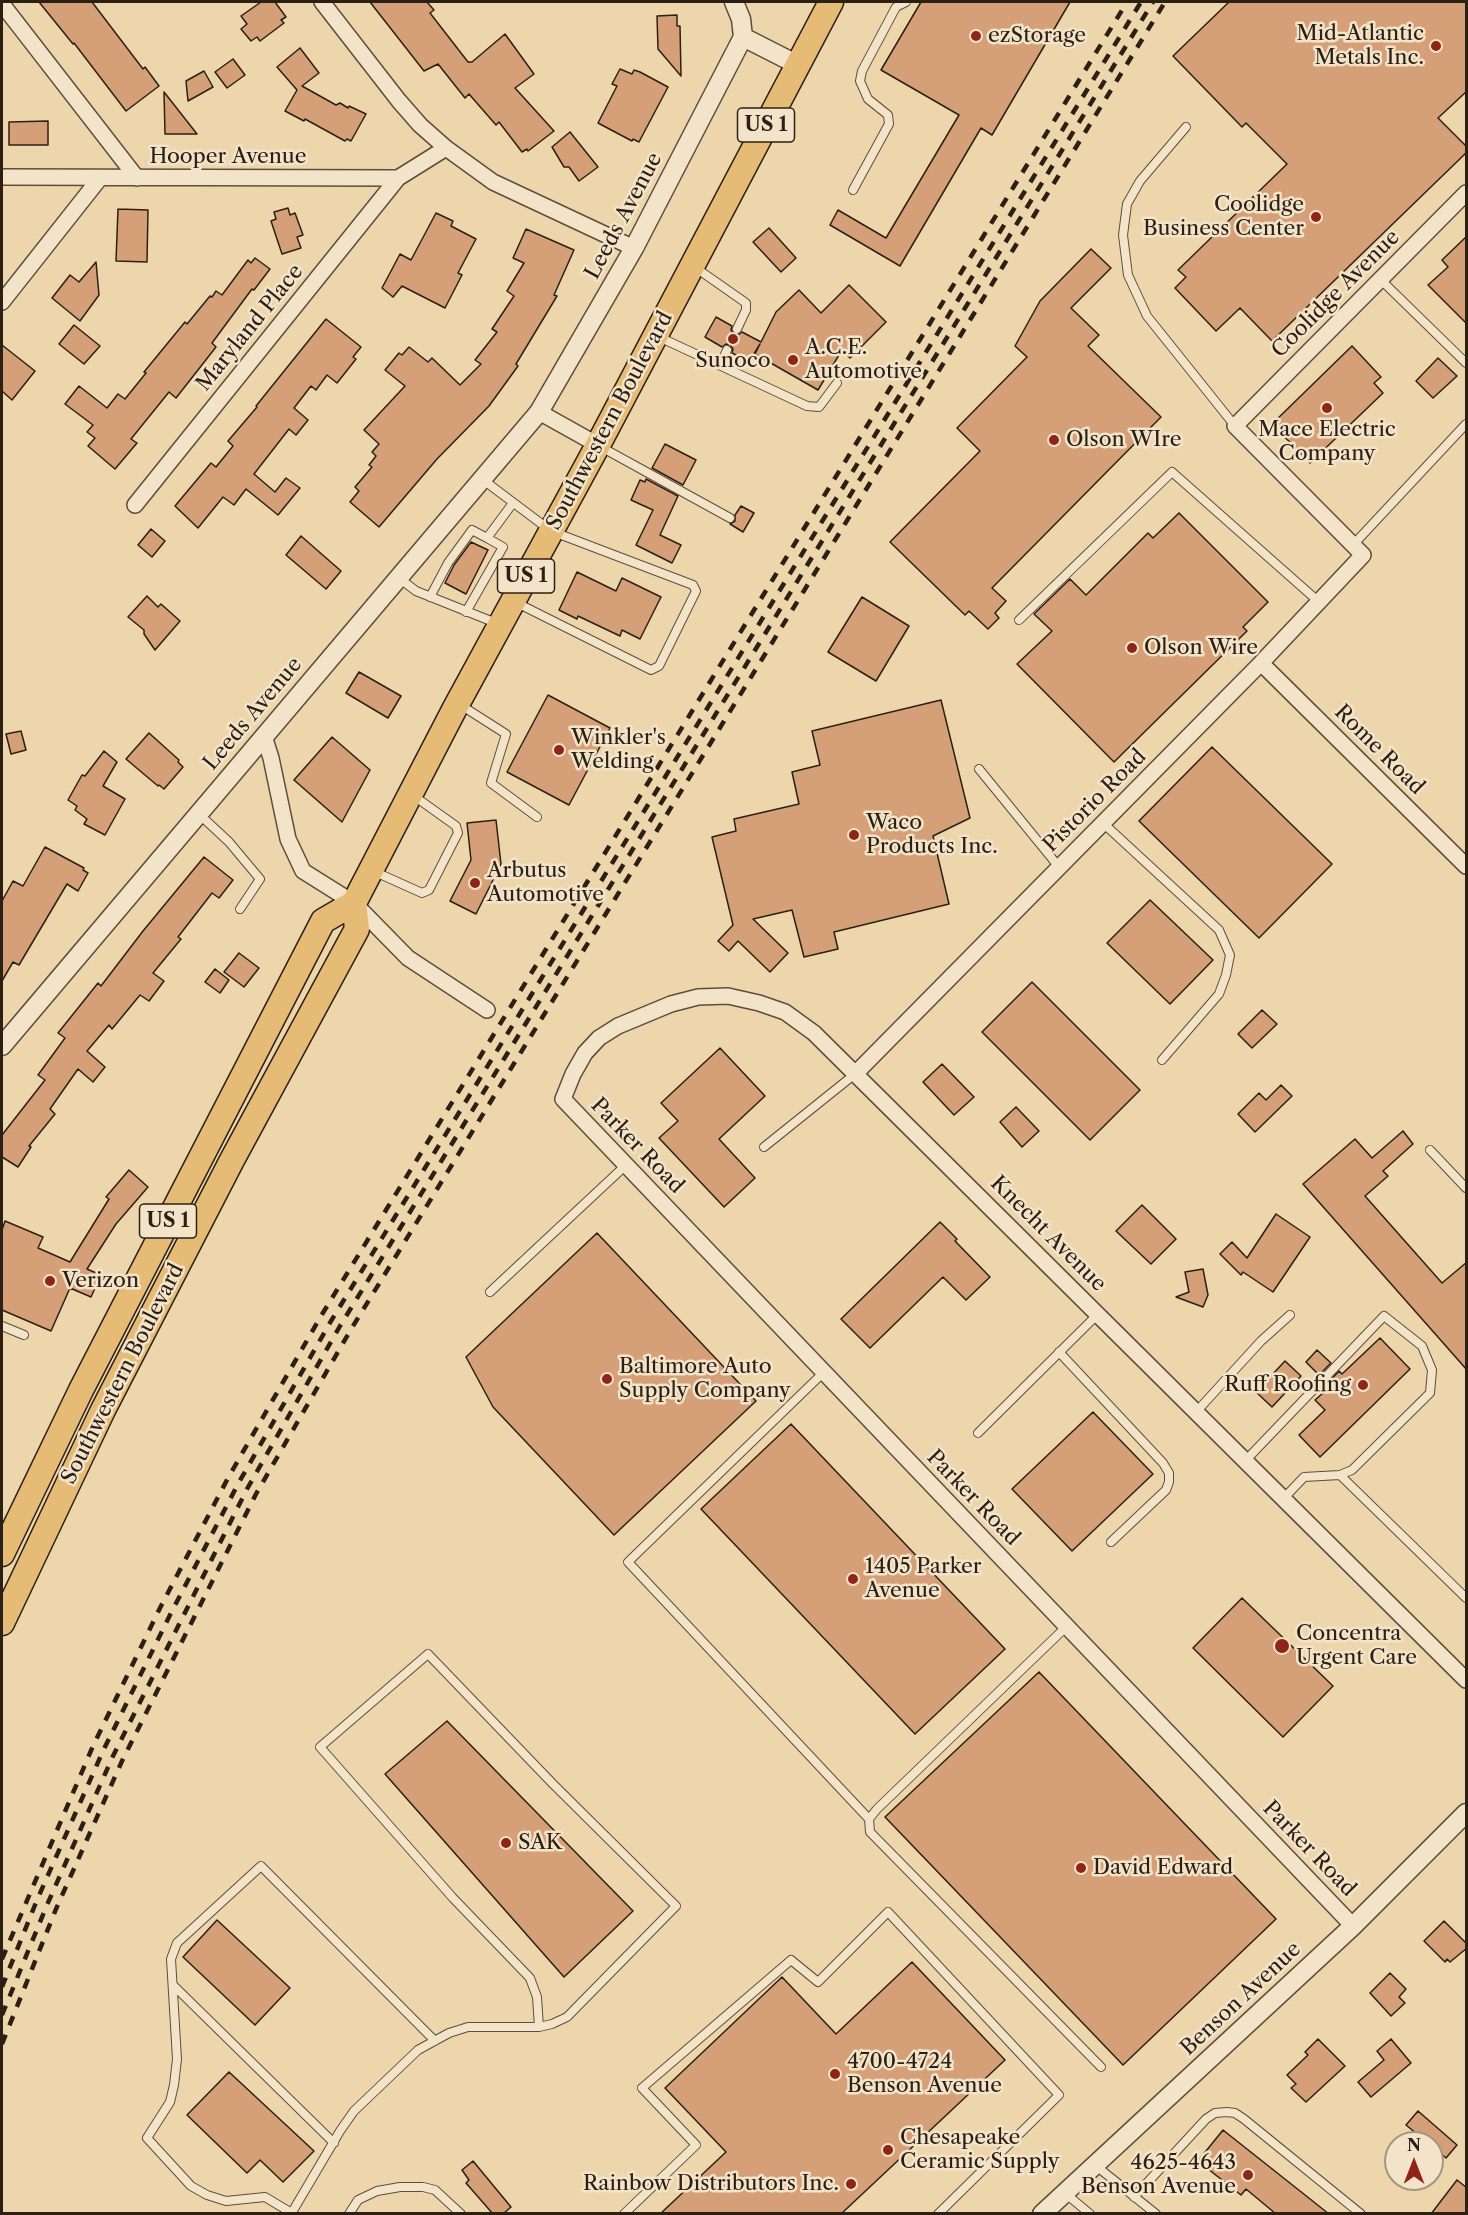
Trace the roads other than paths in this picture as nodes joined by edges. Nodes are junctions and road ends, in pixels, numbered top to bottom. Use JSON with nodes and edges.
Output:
{"nodes":[{"id":1,"x":322,"y":2,"type":"edge"},
{"id":2,"x":734,"y":2,"type":"edge"},
{"id":3,"x":831,"y":2,"type":"edge"},
{"id":4,"x":906,"y":2,"type":"edge"},
{"id":5,"x":2,"y":4,"type":"edge"},
{"id":6,"x":895,"y":4,"type":"edge"},
{"id":7,"x":743,"y":37,"type":"junction"},
{"id":8,"x":798,"y":65,"type":"junction"},
{"id":9,"x":1186,"y":127,"type":"dead end"},
{"id":10,"x":446,"y":148,"type":"junction"},
{"id":11,"x":2,"y":177,"type":"edge"},
{"id":12,"x":398,"y":177,"type":"junction"},
{"id":13,"x":100,"y":178,"type":"junction"},
{"id":14,"x":136,"y":178,"type":"junction"},
{"id":15,"x":853,"y":190,"type":"dead end"},
{"id":16,"x":1467,"y":193,"type":"edge"},
{"id":17,"x":634,"y":248,"type":"junction"},
{"id":18,"x":692,"y":266,"type":"junction"},
{"id":19,"x":1380,"y":279,"type":"junction"},
{"id":20,"x":2,"y":302,"type":"edge"},
{"id":21,"x":737,"y":329,"type":"dead end"},
{"id":22,"x":655,"y":335,"type":"junction"},
{"id":23,"x":727,"y":350,"type":"dead end"},
{"id":24,"x":1467,"y":363,"type":"edge"},
{"id":25,"x":720,"y":365,"type":"junction"},
{"id":26,"x":837,"y":383,"type":"dead end"},
{"id":27,"x":539,"y":412,"type":"junction"},
{"id":28,"x":1467,"y":424,"type":"edge"},
{"id":29,"x":1235,"y":426,"type":"junction"},
{"id":30,"x":597,"y":445,"type":"junction"},
{"id":31,"x":482,"y":480,"type":"junction"},
{"id":32,"x":513,"y":503,"type":"junction"},
{"id":33,"x":135,"y":504,"type":"dead end"},
{"id":34,"x":730,"y":518,"type":"dead end"},
{"id":35,"x":551,"y":531,"type":"junction"},
{"id":36,"x":487,"y":538,"type":"junction"},
{"id":37,"x":1358,"y":550,"type":"junction"},
{"id":38,"x":399,"y":578,"type":"junction"},
{"id":39,"x":430,"y":597,"type":"junction"},
{"id":40,"x":513,"y":601,"type":"junction"},
{"id":41,"x":1319,"y":602,"type":"junction"},
{"id":42,"x":466,"y":612,"type":"junction"},
{"id":43,"x":1019,"y":620,"type":"dead end"},
{"id":44,"x":501,"y":624,"type":"junction"},
{"id":45,"x":1261,"y":663,"type":"junction"},
{"id":46,"x":458,"y":703,"type":"junction"},
{"id":47,"x":264,"y":736,"type":"junction"},
{"id":48,"x":979,"y":769,"type":"dead end"},
{"id":49,"x":411,"y":794,"type":"junction"},
{"id":50,"x":198,"y":813,"type":"junction"},
{"id":51,"x":537,"y":817,"type":"dead end"},
{"id":52,"x":1103,"y":823,"type":"junction"},
{"id":53,"x":1467,"y":866,"type":"edge"},
{"id":54,"x":1059,"y":867,"type":"junction"},
{"id":55,"x":371,"y":870,"type":"junction"},
{"id":56,"x":354,"y":903,"type":"junction"},
{"id":57,"x":240,"y":909,"type":"dead end"},
{"id":58,"x":488,"y":1010,"type":"dead end"},
{"id":59,"x":2,"y":1046,"type":"edge"},
{"id":60,"x":1162,"y":1060,"type":"dead end"},
{"id":61,"x":855,"y":1074,"type":"junction"},
{"id":62,"x":563,"y":1099,"type":"joint"},
{"id":63,"x":764,"y":1147,"type":"dead end"},
{"id":64,"x":1430,"y":1150,"type":"dead end"},
{"id":65,"x":626,"y":1165,"type":"junction"},
{"id":66,"x":1467,"y":1188,"type":"edge"},
{"id":67,"x":490,"y":1292,"type":"dead end"},
{"id":68,"x":1099,"y":1313,"type":"junction"},
{"id":69,"x":1290,"y":1315,"type":"dead end"},
{"id":70,"x":2,"y":1326,"type":"edge"},
{"id":71,"x":24,"y":1335,"type":"dead end"},
{"id":72,"x":1059,"y":1353,"type":"junction"},
{"id":73,"x":824,"y":1372,"type":"junction"},
{"id":74,"x":1197,"y":1411,"type":"junction"},
{"id":75,"x":978,"y":1433,"type":"dead end"},
{"id":76,"x":1246,"y":1460,"type":"junction"},
{"id":77,"x":1340,"y":1475,"type":"junction"},
{"id":78,"x":1284,"y":1498,"type":"junction"},
{"id":79,"x":1111,"y":1542,"type":"dead end"},
{"id":80,"x":2,"y":1554,"type":"edge"},
{"id":81,"x":1467,"y":1598,"type":"edge"},
{"id":82,"x":2,"y":1623,"type":"edge"},
{"id":83,"x":1067,"y":1626,"type":"junction"},
{"id":84,"x":1467,"y":1680,"type":"edge"},
{"id":85,"x":1467,"y":1813,"type":"edge"},
{"id":86,"x":869,"y":1820,"type":"junction"},
{"id":87,"x":1353,"y":1926,"type":"junction"},
{"id":88,"x":173,"y":1985,"type":"junction"},
{"id":89,"x":539,"y":2027,"type":"junction"},
{"id":90,"x":435,"y":2041,"type":"junction"},
{"id":91,"x":1101,"y":2067,"type":"dead end"},
{"id":92,"x":334,"y":2142,"type":"junction"},
{"id":93,"x":1095,"y":2165,"type":"junction"},
{"id":94,"x":1065,"y":2193,"type":"junction"},
{"id":95,"x":1134,"y":2196,"type":"junction"},
{"id":96,"x":291,"y":2213,"type":"edge"},
{"id":97,"x":349,"y":2214,"type":"edge"},
{"id":98,"x":461,"y":2214,"type":"edge"},
{"id":99,"x":624,"y":2214,"type":"edge"},
{"id":100,"x":938,"y":2214,"type":"edge"},
{"id":101,"x":1042,"y":2214,"type":"edge"},
{"id":102,"x":1090,"y":2214,"type":"edge"},
{"id":103,"x":1156,"y":2214,"type":"edge"},
{"id":104,"x":1361,"y":2214,"type":"edge"}],
"edges":[{"from":1,"to":10,"type":"street"},
{"from":2,"to":7,"type":"street"},
{"from":3,"to":8,"type":"main road","name":"Southwestern Boulevard","number":"US 1"},
{"from":4,"to":6,"type":"lane"},
{"from":5,"to":14,"type":"street"},
{"from":6,"to":15,"type":"lane"},
{"from":7,"to":8,"type":"street"},
{"from":7,"to":17,"type":"street","name":"Leeds Avenue"},
{"from":8,"to":18,"type":"main road","name":"Southwestern Boulevard","number":"US 1"},
{"from":9,"to":29,"type":"lane"},
{"from":10,"to":12,"type":"street"},
{"from":10,"to":17,"type":"street"},
{"from":11,"to":13,"type":"street","name":"Hooper Avenue"},
{"from":12,"to":14,"type":"street","name":"Hooper Avenue"},
{"from":12,"to":33,"type":"street","name":"Maryland Place"},
{"from":13,"to":14,"type":"street","name":"Hooper Avenue"},
{"from":13,"to":20,"type":"street"},
{"from":16,"to":19,"type":"street","name":"Coolidge Avenue"},
{"from":17,"to":27,"type":"street","name":"Leeds Avenue"},
{"from":18,"to":21,"type":"lane"},
{"from":18,"to":22,"type":"main road","name":"Southwestern Boulevard","number":"US 1"},
{"from":19,"to":24,"type":"lane"},
{"from":19,"to":29,"type":"street","name":"Coolidge Avenue"},
{"from":22,"to":25,"type":"lane"},
{"from":22,"to":30,"type":"main road","name":"Southwestern Boulevard","number":"US 1"},
{"from":23,"to":25,"type":"lane"},
{"from":25,"to":26,"type":"lane"},
{"from":27,"to":30,"type":"street"},
{"from":27,"to":31,"type":"street","name":"Leeds Avenue"},
{"from":28,"to":37,"type":"lane"},
{"from":29,"to":37,"type":"street"},
{"from":30,"to":34,"type":"lane"},
{"from":30,"to":35,"type":"main road","name":"Southwestern Boulevard","number":"US 1"},
{"from":31,"to":32,"type":"lane"},
{"from":31,"to":38,"type":"street","name":"Leeds Avenue"},
{"from":32,"to":35,"type":"lane"},
{"from":32,"to":36,"type":"lane"},
{"from":35,"to":40,"type":"main road","name":"Southwestern Boulevard","number":"US 1"},
{"from":35,"to":40,"type":"lane"},
{"from":36,"to":39,"type":"lane"},
{"from":36,"to":42,"type":"lane"},
{"from":37,"to":41,"type":"street","name":"Pistorio Road"},
{"from":38,"to":39,"type":"lane"},
{"from":38,"to":47,"type":"street","name":"Leeds Avenue"},
{"from":39,"to":42,"type":"lane"},
{"from":40,"to":44,"type":"main road","name":"Southwestern Boulevard","number":"US 1"},
{"from":41,"to":43,"type":"lane"},
{"from":41,"to":45,"type":"street","name":"Pistorio Road"},
{"from":42,"to":44,"type":"lane"},
{"from":44,"to":46,"type":"main road","name":"Southwestern Boulevard","number":"US 1"},
{"from":45,"to":52,"type":"street","name":"Pistorio Road"},
{"from":45,"to":53,"type":"street","name":"Rome Road"},
{"from":46,"to":49,"type":"main road","name":"Southwestern Boulevard","number":"US 1"},
{"from":46,"to":51,"type":"lane"},
{"from":47,"to":50,"type":"street","name":"Leeds Avenue"},
{"from":47,"to":56,"type":"street"},
{"from":48,"to":54,"type":"lane"},
{"from":49,"to":55,"type":"main road","name":"Southwestern Boulevard","number":"US 1"},
{"from":49,"to":55,"type":"lane"},
{"from":50,"to":57,"type":"lane"},
{"from":50,"to":59,"type":"street","name":"Leeds Avenue"},
{"from":52,"to":54,"type":"street","name":"Pistorio Road"},
{"from":52,"to":60,"type":"lane"},
{"from":54,"to":61,"type":"street","name":"Pistorio Road"},
{"from":55,"to":56,"type":"main road","name":"Southwestern Boulevard","number":"US 1"},
{"from":56,"to":58,"type":"street"},
{"from":56,"to":80,"type":"main road","name":"Southwestern Boulevard","number":"US 1"},
{"from":56,"to":82,"type":"main road","name":"Southwestern Boulevard","number":"US 1"},
{"from":61,"to":62,"type":"street","name":"Knecht Avenue"},
{"from":61,"to":63,"type":"lane"},
{"from":61,"to":68,"type":"street","name":"Knecht Avenue"},
{"from":62,"to":65,"type":"street","name":"Parker Road"},
{"from":64,"to":66,"type":"lane"},
{"from":65,"to":67,"type":"lane"},
{"from":65,"to":73,"type":"street","name":"Parker Road"},
{"from":68,"to":72,"type":"lane"},
{"from":68,"to":74,"type":"street","name":"Knecht Avenue"},
{"from":69,"to":74,"type":"lane"},
{"from":70,"to":71,"type":"lane"},
{"from":72,"to":75,"type":"lane"},
{"from":72,"to":79,"type":"lane"},
{"from":73,"to":83,"type":"street","name":"Parker Road"},
{"from":73,"to":86,"type":"lane"},
{"from":74,"to":76,"type":"street","name":"Knecht Avenue"},
{"from":76,"to":77,"type":"lane"},
{"from":76,"to":78,"type":"street","name":"Knecht Avenue"},
{"from":77,"to":78,"type":"lane"},
{"from":77,"to":81,"type":"lane"},
{"from":78,"to":84,"type":"street","name":"Knecht Avenue"},
{"from":83,"to":86,"type":"lane"},
{"from":83,"to":87,"type":"street","name":"Parker Road"},
{"from":85,"to":87,"type":"street","name":"Benson Avenue"},
{"from":86,"to":91,"type":"lane"},
{"from":87,"to":93,"type":"street","name":"Benson Avenue"},
{"from":88,"to":90,"type":"lane"},
{"from":88,"to":92,"type":"lane"},
{"from":88,"to":96,"type":"lane"},
{"from":89,"to":89,"type":"lane"},
{"from":89,"to":90,"type":"lane"},
{"from":90,"to":92,"type":"lane"},
{"from":92,"to":96,"type":"lane"},
{"from":93,"to":94,"type":"street","name":"Benson Avenue"},
{"from":93,"to":95,"type":"lane"},
{"from":94,"to":101,"type":"street","name":"Benson Avenue"},
{"from":94,"to":102,"type":"lane"},
{"from":95,"to":103,"type":"lane"},
{"from":95,"to":104,"type":"lane"},
{"from":97,"to":98,"type":"lane"},
{"from":99,"to":100,"type":"lane"}]}
